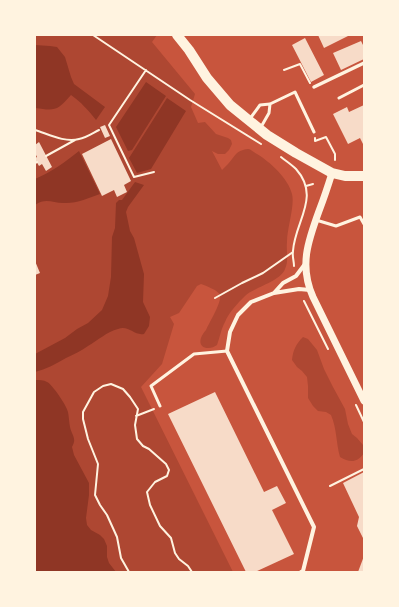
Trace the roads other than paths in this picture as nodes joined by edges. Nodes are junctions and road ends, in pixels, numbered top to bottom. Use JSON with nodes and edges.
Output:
{"nodes":[{"id":1,"x":177,"y":35,"type":"edge"},
{"id":2,"x":364,"y":63,"type":"edge"},
{"id":3,"x":364,"y":85,"type":"edge"},
{"id":4,"x":314,"y":87,"type":"road end"},
{"id":5,"x":339,"y":98,"type":"dead end"},
{"id":6,"x":270,"y":104,"type":"junction"},
{"id":7,"x":249,"y":120,"type":"junction"},
{"id":8,"x":260,"y":129,"type":"junction"},
{"id":9,"x":314,"y":132,"type":"road end"},
{"id":10,"x":332,"y":173,"type":"junction"},
{"id":11,"x":364,"y":176,"type":"edge"},
{"id":12,"x":316,"y":220,"type":"junction"},
{"id":13,"x":364,"y":224,"type":"edge"},
{"id":14,"x":306,"y":263,"type":"junction"},
{"id":15,"x":310,"y":290,"type":"junction"},
{"id":16,"x":274,"y":293,"type":"junction"},
{"id":17,"x":227,"y":351,"type":"junction"},
{"id":18,"x":364,"y":401,"type":"edge"},
{"id":19,"x":160,"y":406,"type":"dead end"},
{"id":20,"x":301,"y":572,"type":"edge"}],
"edges":[{"from":1,"to":7,"type":"main road"},
{"from":2,"to":4,"type":"street"},
{"from":3,"to":5,"type":"lane"},
{"from":6,"to":7,"type":"lane"},
{"from":6,"to":8,"type":"lane"},
{"from":6,"to":9,"type":"lane"},
{"from":7,"to":8,"type":"main road"},
{"from":8,"to":10,"type":"main road"},
{"from":10,"to":11,"type":"main road"},
{"from":10,"to":12,"type":"street"},
{"from":12,"to":13,"type":"lane"},
{"from":12,"to":14,"type":"street"},
{"from":14,"to":15,"type":"street"},
{"from":14,"to":16,"type":"street"},
{"from":15,"to":16,"type":"street"},
{"from":15,"to":18,"type":"street"},
{"from":16,"to":17,"type":"street"},
{"from":17,"to":19,"type":"lane"},
{"from":17,"to":20,"type":"street"}]}
